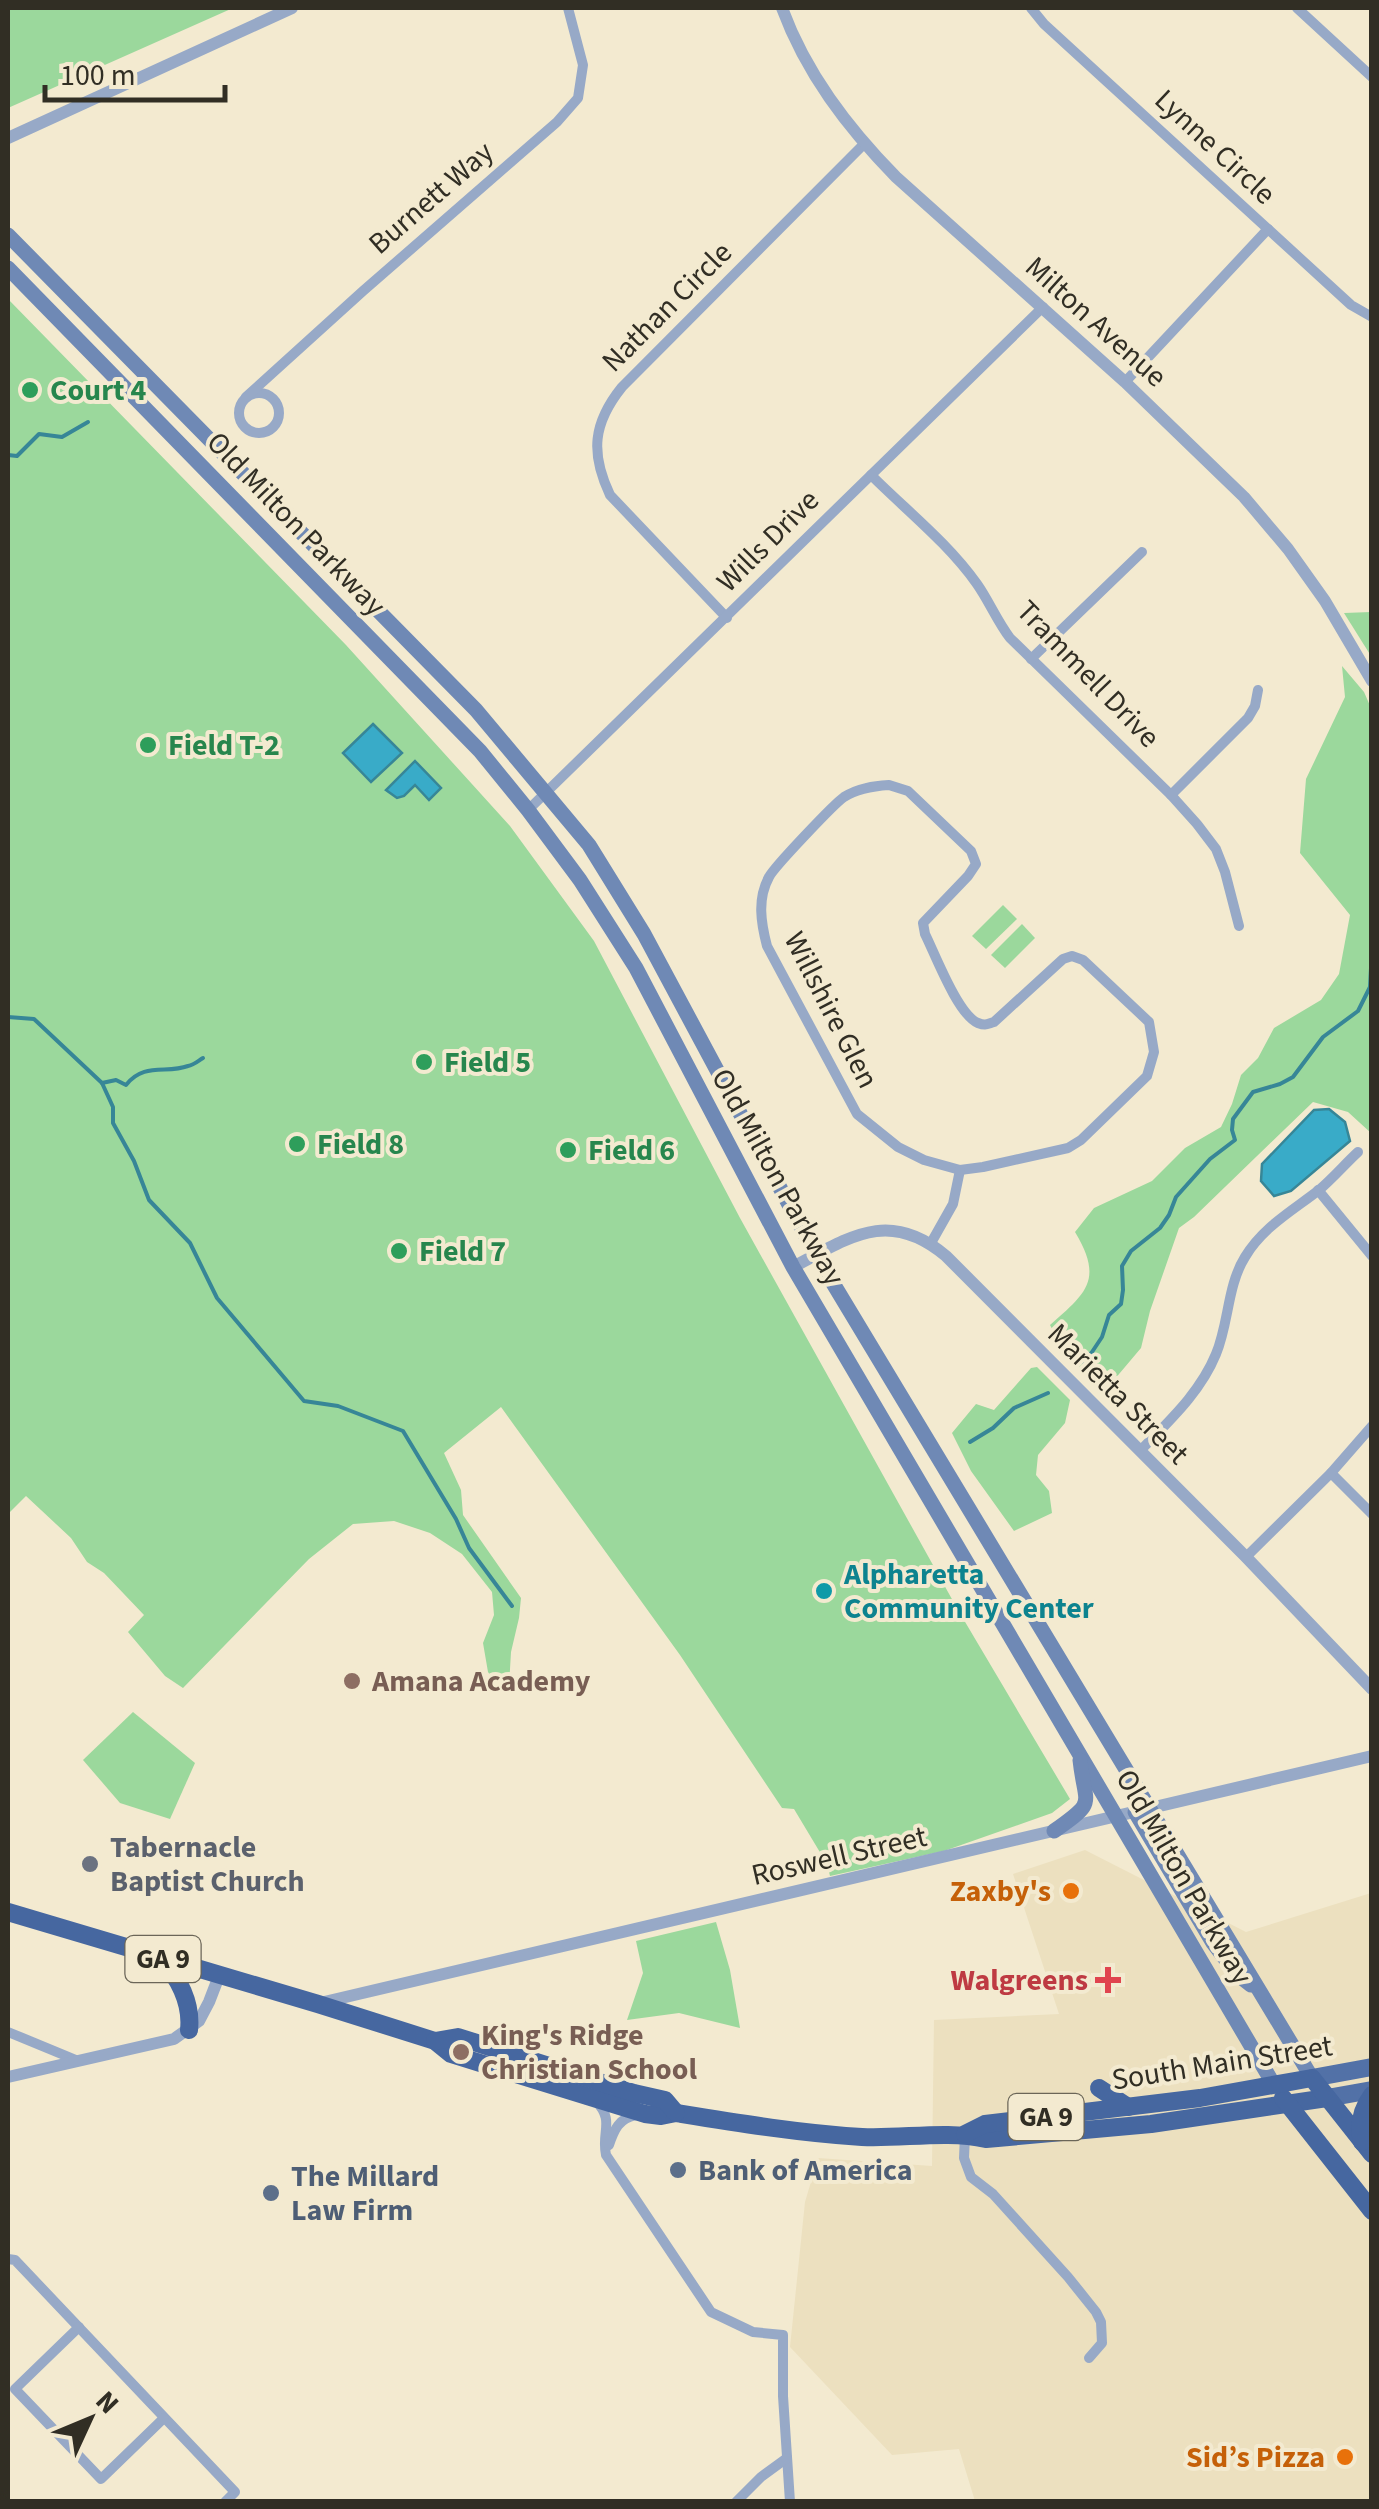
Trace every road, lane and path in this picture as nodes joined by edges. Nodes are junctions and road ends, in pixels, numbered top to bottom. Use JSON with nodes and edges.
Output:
{"nodes":[{"id":1,"x":292,"y":8,"type":"edge"},
{"id":2,"x":568,"y":8,"type":"edge"},
{"id":3,"x":782,"y":8,"type":"edge"},
{"id":4,"x":1031,"y":8,"type":"edge"},
{"id":5,"x":1297,"y":8,"type":"edge"},
{"id":6,"x":1372,"y":77,"type":"edge"},
{"id":7,"x":8,"y":138,"type":"edge"},
{"id":8,"x":864,"y":144,"type":"junction"},
{"id":9,"x":1268,"y":229,"type":"junction"},
{"id":10,"x":8,"y":234,"type":"edge"},
{"id":11,"x":8,"y":268,"type":"edge"},
{"id":12,"x":1042,"y":308,"type":"junction"},
{"id":13,"x":1372,"y":317,"type":"edge"},
{"id":14,"x":1124,"y":382,"type":"junction"},
{"id":15,"x":246,"y":397,"type":"junction"},
{"id":16,"x":871,"y":475,"type":"junction"},
{"id":17,"x":1142,"y":552,"type":"dead end"},
{"id":18,"x":726,"y":618,"type":"junction"},
{"id":19,"x":1031,"y":660,"type":"junction"},
{"id":20,"x":1372,"y":681,"type":"edge"},
{"id":21,"x":1258,"y":690,"type":"dead end"},
{"id":22,"x":546,"y":792,"type":"junction"},
{"id":23,"x":1172,"y":795,"type":"junction"},
{"id":24,"x":528,"y":810,"type":"junction"},
{"id":25,"x":1239,"y":926,"type":"dead end"},
{"id":26,"x":1358,"y":1152,"type":"dead end"},
{"id":27,"x":960,"y":1170,"type":"junction"},
{"id":28,"x":1318,"y":1190,"type":"junction"},
{"id":29,"x":930,"y":1244,"type":"junction"},
{"id":30,"x":816,"y":1255,"type":"junction"},
{"id":31,"x":1372,"y":1256,"type":"edge"},
{"id":32,"x":794,"y":1267,"type":"junction"},
{"id":33,"x":1372,"y":1426,"type":"edge"},
{"id":34,"x":1140,"y":1451,"type":"junction"},
{"id":35,"x":1332,"y":1473,"type":"junction"},
{"id":36,"x":1372,"y":1514,"type":"edge"},
{"id":37,"x":1246,"y":1558,"type":"junction"},
{"id":38,"x":1372,"y":1688,"type":"edge"},
{"id":39,"x":1078,"y":1751,"type":"junction"},
{"id":40,"x":1372,"y":1756,"type":"edge"},
{"id":41,"x":1144,"y":1810,"type":"junction"},
{"id":42,"x":1117,"y":1816,"type":"junction"},
{"id":43,"x":1054,"y":1830,"type":"junction"},
{"id":44,"x":8,"y":1912,"type":"edge"},
{"id":45,"x":162,"y":1959,"type":"junction"},
{"id":46,"x":219,"y":1976,"type":"junction"},
{"id":47,"x":317,"y":2004,"type":"junction"},
{"id":48,"x":189,"y":2030,"type":"junction"},
{"id":49,"x":8,"y":2032,"type":"edge"},
{"id":50,"x":434,"y":2041,"type":"junction"},
{"id":51,"x":76,"y":2060,"type":"junction"},
{"id":52,"x":1372,"y":2067,"type":"edge"},
{"id":53,"x":8,"y":2077,"type":"edge"},
{"id":54,"x":1312,"y":2078,"type":"junction"},
{"id":55,"x":1274,"y":2086,"type":"junction"},
{"id":56,"x":1099,"y":2088,"type":"dead end"},
{"id":57,"x":1372,"y":2092,"type":"edge"},
{"id":58,"x":591,"y":2097,"type":"junction"},
{"id":59,"x":1327,"y":2098,"type":"junction"},
{"id":60,"x":1287,"y":2104,"type":"junction"},
{"id":61,"x":1129,"y":2107,"type":"junction"},
{"id":62,"x":645,"y":2114,"type":"junction"},
{"id":63,"x":676,"y":2114,"type":"junction"},
{"id":64,"x":965,"y":2134,"type":"junction"},
{"id":65,"x":1367,"y":2148,"type":"edge"},
{"id":66,"x":606,"y":2155,"type":"junction"},
{"id":67,"x":1372,"y":2212,"type":"edge"},
{"id":68,"x":8,"y":2259,"type":"edge"},
{"id":69,"x":79,"y":2328,"type":"junction"},
{"id":70,"x":1090,"y":2358,"type":"dead end"},
{"id":71,"x":164,"y":2418,"type":"junction"},
{"id":72,"x":787,"y":2458,"type":"junction"},
{"id":73,"x":225,"y":2502,"type":"edge"},
{"id":74,"x":736,"y":2502,"type":"edge"},
{"id":75,"x":790,"y":2502,"type":"edge"}],
"edges":[{"from":1,"to":7,"type":"street"},
{"from":2,"to":15,"type":"street","name":"Burnett Way"},
{"from":3,"to":8,"type":"street","name":"Milton Avenue"},
{"from":4,"to":9,"type":"street","name":"Lynne Circle"},
{"from":5,"to":6,"type":"street"},
{"from":8,"to":12,"type":"street","name":"Milton Avenue"},
{"from":8,"to":18,"type":"street","name":"Nathan Circle"},
{"from":9,"to":13,"type":"street","name":"Lynne Circle"},
{"from":9,"to":14,"type":"street"},
{"from":10,"to":22,"type":"main road","name":"Old Milton Parkway"},
{"from":11,"to":24,"type":"main road","name":"Old Milton Parkway"},
{"from":12,"to":14,"type":"street","name":"Milton Avenue"},
{"from":12,"to":16,"type":"street","name":"Wills Drive"},
{"from":14,"to":20,"type":"street","name":"Milton Avenue"},
{"from":15,"to":15,"type":"street"},
{"from":16,"to":18,"type":"street","name":"Wills Drive"},
{"from":16,"to":19,"type":"street","name":"Trammell Drive"},
{"from":17,"to":19,"type":"street"},
{"from":18,"to":22,"type":"street","name":"Wills Drive"},
{"from":19,"to":23,"type":"street","name":"Trammell Drive"},
{"from":21,"to":23,"type":"street"},
{"from":22,"to":24,"type":"street","name":"Wills Drive"},
{"from":22,"to":30,"type":"main road","name":"Old Milton Parkway"},
{"from":23,"to":25,"type":"street","name":"Trammell Drive"},
{"from":24,"to":32,"type":"main road","name":"Old Milton Parkway"},
{"from":26,"to":28,"type":"street"},
{"from":27,"to":27,"type":"street","name":"Willshire Glen"},
{"from":27,"to":29,"type":"street"},
{"from":28,"to":31,"type":"street"},
{"from":28,"to":34,"type":"street"},
{"from":29,"to":30,"type":"street","name":"Marietta Street"},
{"from":29,"to":34,"type":"street","name":"Marietta Street"},
{"from":30,"to":32,"type":"street","name":"Marietta Street"},
{"from":30,"to":41,"type":"main road","name":"Old Milton Parkway"},
{"from":32,"to":39,"type":"main road","name":"Old Milton Parkway"},
{"from":33,"to":35,"type":"street"},
{"from":34,"to":37,"type":"street","name":"Marietta Street"},
{"from":35,"to":36,"type":"street"},
{"from":35,"to":37,"type":"street"},
{"from":37,"to":38,"type":"street","name":"Marietta Street"},
{"from":39,"to":42,"type":"main road","name":"Old Milton Parkway"},
{"from":39,"to":43,"type":"main road"},
{"from":40,"to":41,"type":"street","name":"Roswell Street"},
{"from":41,"to":42,"type":"street","name":"Roswell Street"},
{"from":41,"to":54,"type":"main road","name":"Old Milton Parkway"},
{"from":42,"to":43,"type":"street","name":"Roswell Street"},
{"from":42,"to":55,"type":"main road","name":"Old Milton Parkway"},
{"from":43,"to":47,"type":"street","name":"Roswell Street"},
{"from":44,"to":45,"type":"highway","name":"South Main Street","number":"GA 9"},
{"from":45,"to":46,"type":"highway","name":"South Main Street","number":"GA 9"},
{"from":45,"to":48,"type":"highway"},
{"from":46,"to":47,"type":"highway","name":"South Main Street","number":"GA 9"},
{"from":46,"to":48,"type":"street"},
{"from":47,"to":50,"type":"highway","name":"South Main Street","number":"GA 9"},
{"from":48,"to":51,"type":"street"},
{"from":49,"to":51,"type":"street"},
{"from":50,"to":58,"type":"highway","name":"South Main Street","number":"GA 9"},
{"from":50,"to":63,"type":"highway","name":"South Main Street","number":"GA 9"},
{"from":51,"to":53,"type":"street"},
{"from":52,"to":54,"type":"main road","name":"South Main Street","number":"GA 9"},
{"from":54,"to":55,"type":"highway","name":"South Main Street","number":"GA 9"},
{"from":54,"to":59,"type":"highway","name":"Old Milton Parkway"},
{"from":55,"to":60,"type":"highway","name":"Old Milton Parkway"},
{"from":55,"to":61,"type":"highway","name":"South Main Street","number":"GA 9"},
{"from":56,"to":61,"type":"highway"},
{"from":57,"to":59,"type":"main road","name":"South Main Street","number":"GA 9"},
{"from":57,"to":65,"type":"highway"},
{"from":58,"to":62,"type":"highway","name":"South Main Street","number":"GA 9"},
{"from":58,"to":66,"type":"street"},
{"from":59,"to":60,"type":"highway","name":"South Main Street","number":"GA 9"},
{"from":59,"to":65,"type":"highway","name":"Old Milton Parkway"},
{"from":60,"to":64,"type":"highway","name":"South Main Street","number":"GA 9"},
{"from":60,"to":67,"type":"highway","name":"Old Milton Parkway"},
{"from":61,"to":64,"type":"highway","name":"South Main Street","number":"GA 9"},
{"from":62,"to":63,"type":"highway","name":"South Main Street","number":"GA 9"},
{"from":62,"to":66,"type":"street"},
{"from":63,"to":64,"type":"highway","name":"South Main Street","number":"GA 9"},
{"from":64,"to":70,"type":"street"},
{"from":66,"to":72,"type":"street"},
{"from":68,"to":69,"type":"street"},
{"from":69,"to":71,"type":"street"},
{"from":69,"to":71,"type":"street"},
{"from":71,"to":73,"type":"street"},
{"from":72,"to":74,"type":"street"},
{"from":72,"to":75,"type":"street"}]}
